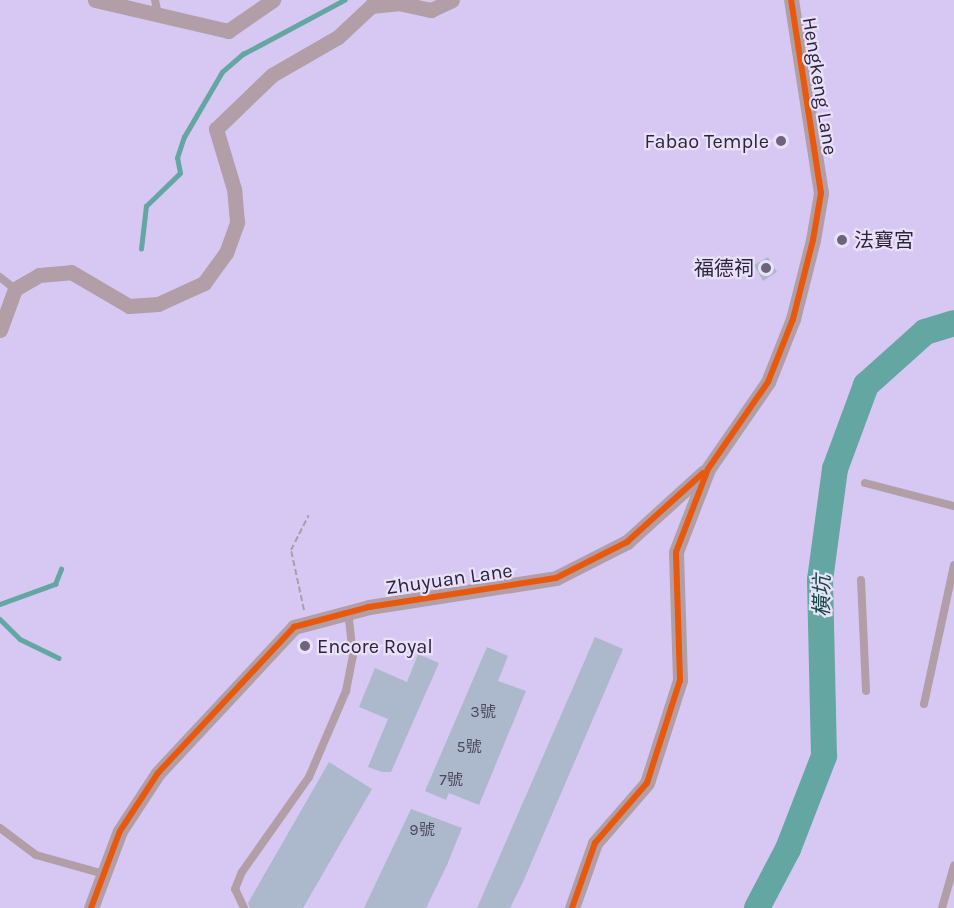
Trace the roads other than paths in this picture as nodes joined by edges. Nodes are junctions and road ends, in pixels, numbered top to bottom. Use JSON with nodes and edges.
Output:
{"nodes":[{"id":1,"x":95,"y":0,"type":"edge"},
{"id":2,"x":273,"y":0,"type":"edge"},
{"id":3,"x":452,"y":0,"type":"edge"},
{"id":4,"x":791,"y":0,"type":"edge"},
{"id":5,"x":157,"y":7,"type":"edge"},
{"id":6,"x":0,"y":276,"type":"edge"},
{"id":7,"x":15,"y":289,"type":"junction"},
{"id":8,"x":0,"y":330,"type":"edge"},
{"id":9,"x":708,"y":469,"type":"junction"},
{"id":10,"x":865,"y":483,"type":"dead end"},
{"id":11,"x":954,"y":506,"type":"edge"},
{"id":12,"x":954,"y":565,"type":"edge"},
{"id":13,"x":861,"y":580,"type":"dead end"},
{"id":14,"x":348,"y":611,"type":"junction"},
{"id":15,"x":866,"y":691,"type":"dead end"},
{"id":16,"x":924,"y":704,"type":"dead end"},
{"id":17,"x":0,"y":828,"type":"edge"},
{"id":18,"x":954,"y":866,"type":"edge"},
{"id":19,"x":104,"y":874,"type":"junction"},
{"id":20,"x":91,"y":908,"type":"edge"},
{"id":21,"x":244,"y":908,"type":"edge"},
{"id":22,"x":572,"y":908,"type":"edge"},
{"id":23,"x":942,"y":908,"type":"edge"}],
"edges":[{"from":1,"to":5,"type":"street"},
{"from":2,"to":5,"type":"street"},
{"from":3,"to":7,"type":"street"},
{"from":4,"to":9,"type":"street","name":"Hengkeng Lane"},
{"from":6,"to":7,"type":"lane"},
{"from":7,"to":8,"type":"street"},
{"from":9,"to":14,"type":"street","name":"Zhuyuan Lane"},
{"from":9,"to":22,"type":"street","name":"Hengkeng Lane"},
{"from":10,"to":11,"type":"lane"},
{"from":12,"to":16,"type":"lane"},
{"from":13,"to":15,"type":"lane"},
{"from":14,"to":19,"type":"street","name":"Zhuyuan Lane"},
{"from":14,"to":21,"type":"lane"},
{"from":17,"to":19,"type":"lane"},
{"from":18,"to":23,"type":"lane"},
{"from":19,"to":20,"type":"street","name":"Zhuyuan Lane"}]}
